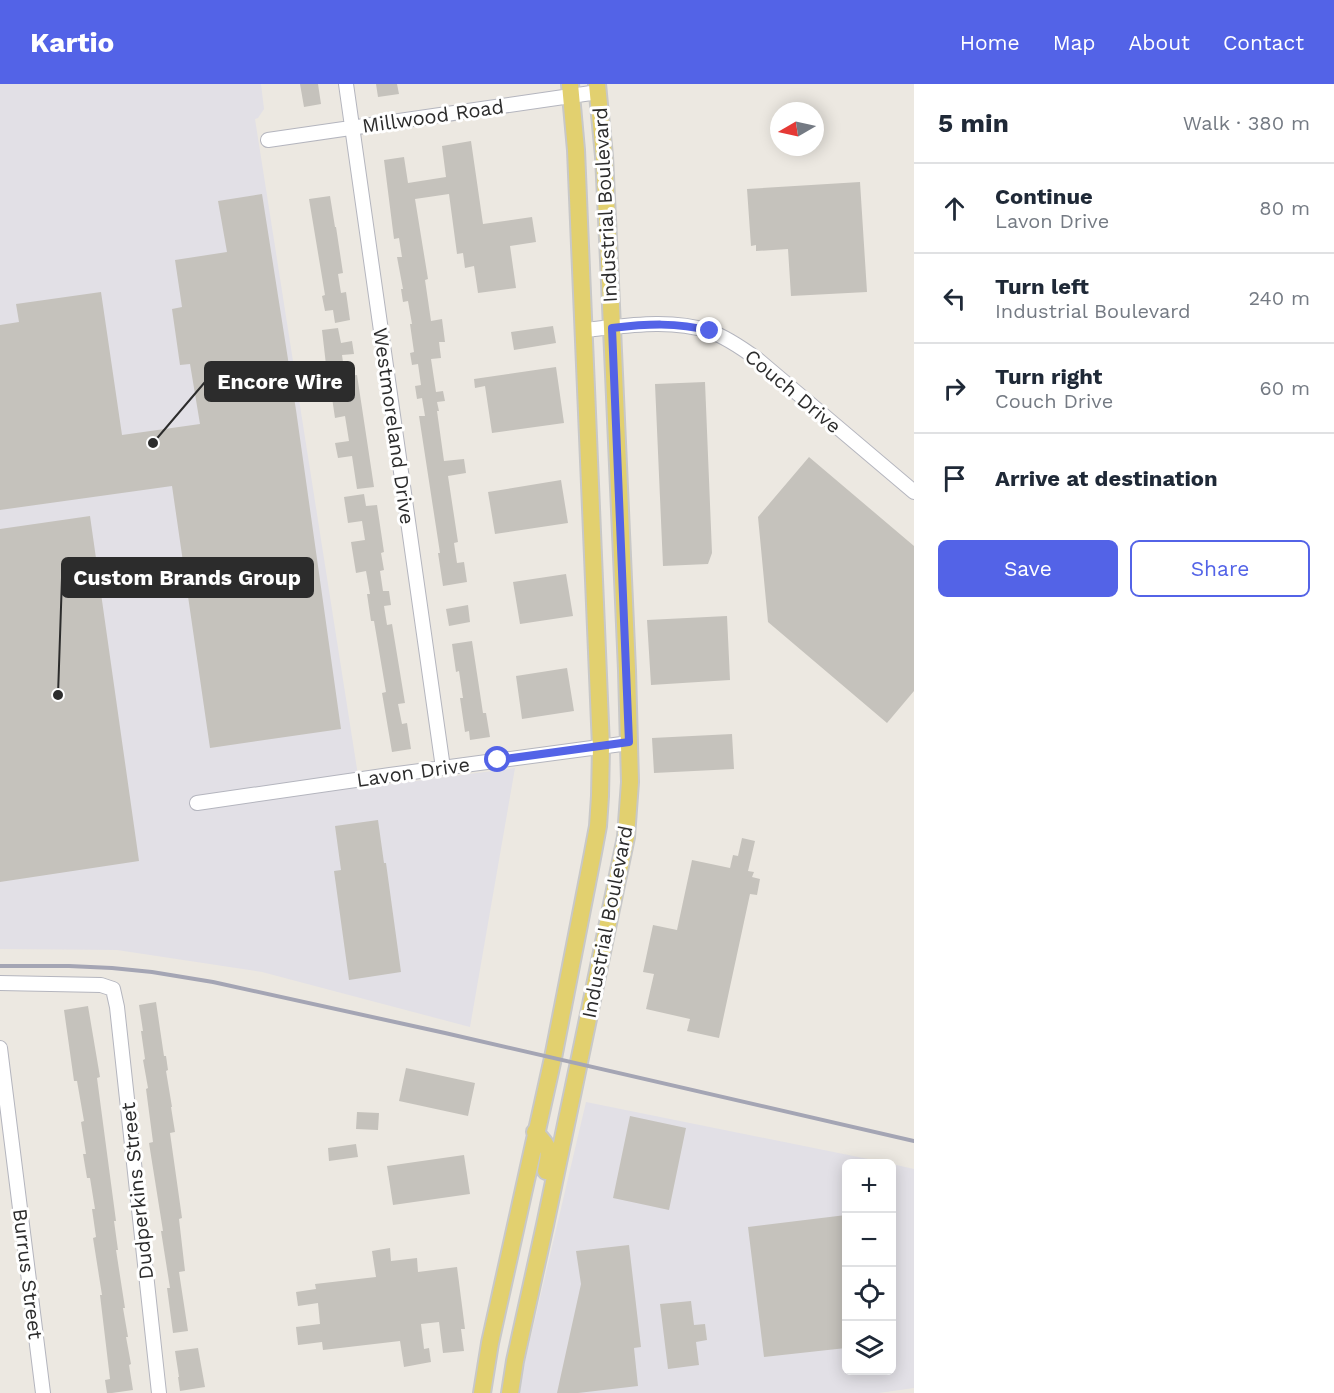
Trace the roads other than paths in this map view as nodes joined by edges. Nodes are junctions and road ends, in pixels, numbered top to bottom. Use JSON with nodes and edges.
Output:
{"nodes":[{"id":1,"x":346,"y":84,"type":"edge"},
{"id":2,"x":598,"y":88,"type":"edge"},
{"id":3,"x":570,"y":90,"type":"edge"},
{"id":4,"x":351,"y":127,"type":"junction"},
{"id":5,"x":268,"y":140,"type":"dead end"},
{"id":6,"x":612,"y":328,"type":"junction"},
{"id":7,"x":584,"y":330,"type":"junction"},
{"id":8,"x":914,"y":492,"type":"edge"},
{"id":9,"x":629,"y":742,"type":"junction"},
{"id":10,"x":601,"y":747,"type":"junction"},
{"id":11,"x":443,"y":768,"type":"junction"},
{"id":12,"x":197,"y":803,"type":"dead end"},
{"id":13,"x":0,"y":983,"type":"edge"},
{"id":14,"x":0,"y":1048,"type":"edge"},
{"id":15,"x":535,"y":1132,"type":"junction"},
{"id":16,"x":515,"y":1231,"type":"junction"},
{"id":17,"x":544,"y":1231,"type":"junction"},
{"id":18,"x":43,"y":1393,"type":"edge"},
{"id":19,"x":159,"y":1393,"type":"edge"},
{"id":20,"x":482,"y":1393,"type":"edge"},
{"id":21,"x":510,"y":1393,"type":"edge"}],
"edges":[{"from":1,"to":4,"type":"street","name":"Westmoreland Drive"},
{"from":2,"to":3,"type":"street","name":"Millwood Road"},
{"from":2,"to":6,"type":"main road","name":"Industrial Boulevard"},
{"from":3,"to":4,"type":"street","name":"Millwood Road"},
{"from":3,"to":7,"type":"main road","name":"Industrial Boulevard"},
{"from":4,"to":5,"type":"street","name":"Millwood Road"},
{"from":4,"to":11,"type":"street","name":"Westmoreland Drive"},
{"from":6,"to":7,"type":"street","name":"Couch Drive"},
{"from":6,"to":8,"type":"street","name":"Couch Drive"},
{"from":6,"to":9,"type":"main road","name":"Industrial Boulevard"},
{"from":7,"to":10,"type":"main road","name":"Industrial Boulevard"},
{"from":9,"to":10,"type":"street","name":"Lavon Drive"},
{"from":9,"to":17,"type":"main road","name":"Industrial Boulevard"},
{"from":10,"to":11,"type":"street","name":"Lavon Drive"},
{"from":10,"to":15,"type":"main road","name":"Industrial Boulevard"},
{"from":11,"to":12,"type":"street","name":"Lavon Drive"},
{"from":13,"to":19,"type":"street","name":"Dudperkins Street"},
{"from":14,"to":18,"type":"street","name":"Burrus Street"},
{"from":15,"to":16,"type":"main road","name":"Industrial Boulevard"},
{"from":15,"to":17,"type":"main road"},
{"from":16,"to":17,"type":"main road"},
{"from":16,"to":20,"type":"main road","name":"Industrial Boulevard"},
{"from":17,"to":21,"type":"main road","name":"Industrial Boulevard"}]}
